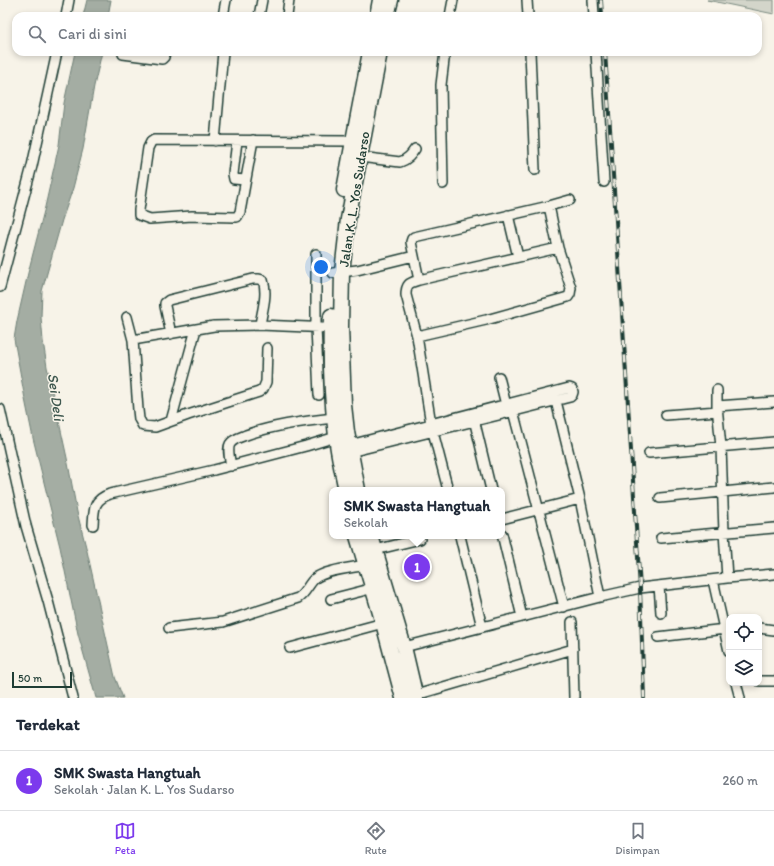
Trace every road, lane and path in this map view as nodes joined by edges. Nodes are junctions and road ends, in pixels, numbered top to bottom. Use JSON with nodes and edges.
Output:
{"nodes":[{"id":1,"x":69,"y":0,"type":"edge"},
{"id":2,"x":226,"y":0,"type":"edge"},
{"id":3,"x":262,"y":0,"type":"edge"},
{"id":4,"x":289,"y":0,"type":"edge"},
{"id":5,"x":380,"y":0,"type":"edge"},
{"id":6,"x":391,"y":0,"type":"edge"},
{"id":7,"x":453,"y":0,"type":"edge"},
{"id":8,"x":527,"y":0,"type":"edge"},
{"id":9,"x":593,"y":0,"type":"edge"},
{"id":10,"x":67,"y":12,"type":"edge"},
{"id":11,"x":224,"y":12,"type":"edge"},
{"id":12,"x":260,"y":12,"type":"edge"},
{"id":13,"x":288,"y":12,"type":"edge"},
{"id":14,"x":378,"y":12,"type":"edge"},
{"id":15,"x":388,"y":12,"type":"edge"},
{"id":16,"x":451,"y":12,"type":"edge"},
{"id":17,"x":528,"y":12,"type":"edge"},
{"id":18,"x":594,"y":12,"type":"edge"},
{"id":19,"x":56,"y":56,"type":"edge"},
{"id":20,"x":139,"y":56,"type":"edge"},
{"id":21,"x":164,"y":56,"type":"edge"},
{"id":22,"x":224,"y":56,"type":"edge"},
{"id":23,"x":369,"y":56,"type":"edge"},
{"id":24,"x":379,"y":56,"type":"edge"},
{"id":25,"x":445,"y":56,"type":"edge"},
{"id":26,"x":530,"y":56,"type":"edge"},
{"id":27,"x":596,"y":56,"type":"edge"},
{"id":28,"x":253,"y":140,"type":"junction"},
{"id":29,"x":215,"y":141,"type":"junction"},
{"id":30,"x":237,"y":141,"type":"junction"},
{"id":31,"x":353,"y":141,"type":"junction"},
{"id":32,"x":414,"y":149,"type":"dead end"},
{"id":33,"x":360,"y":157,"type":"junction"},
{"id":34,"x":535,"y":170,"type":"dead end"},
{"id":35,"x":245,"y":180,"type":"junction"},
{"id":36,"x":604,"y":182,"type":"dead end"},
{"id":37,"x":442,"y":184,"type":"dead end"},
{"id":38,"x":570,"y":200,"type":"dead end"},
{"id":39,"x":549,"y":206,"type":"junction"},
{"id":40,"x":508,"y":215,"type":"junction"},
{"id":41,"x":558,"y":248,"type":"junction"},
{"id":42,"x":316,"y":254,"type":"dead end"},
{"id":43,"x":414,"y":256,"type":"junction"},
{"id":44,"x":518,"y":257,"type":"junction"},
{"id":45,"x":338,"y":272,"type":"junction"},
{"id":46,"x":419,"y":280,"type":"junction"},
{"id":47,"x":0,"y":287,"type":"edge"},
{"id":48,"x":127,"y":317,"type":"dead end"},
{"id":49,"x":260,"y":325,"type":"junction"},
{"id":50,"x":316,"y":327,"type":"junction"},
{"id":51,"x":331,"y":328,"type":"junction"},
{"id":52,"x":196,"y":329,"type":"junction"},
{"id":53,"x":171,"y":334,"type":"junction"},
{"id":54,"x":417,"y":336,"type":"junction"},
{"id":55,"x":133,"y":340,"type":"junction"},
{"id":56,"x":267,"y":348,"type":"dead end"},
{"id":57,"x":499,"y":377,"type":"dead end"},
{"id":58,"x":717,"y":390,"type":"dead end"},
{"id":59,"x":319,"y":395,"type":"dead end"},
{"id":60,"x":556,"y":401,"type":"junction"},
{"id":61,"x":774,"y":402,"type":"edge"},
{"id":62,"x":510,"y":407,"type":"junction"},
{"id":63,"x":718,"y":408,"type":"junction"},
{"id":64,"x":0,"y":409,"type":"edge"},
{"id":65,"x":666,"y":415,"type":"dead end"},
{"id":66,"x":474,"y":417,"type":"junction"},
{"id":67,"x":330,"y":418,"type":"junction"},
{"id":68,"x":171,"y":421,"type":"junction"},
{"id":69,"x":432,"y":428,"type":"junction"},
{"id":70,"x":774,"y":442,"type":"edge"},
{"id":71,"x":342,"y":447,"type":"junction"},
{"id":72,"x":721,"y":447,"type":"junction"},
{"id":73,"x":649,"y":453,"type":"dead end"},
{"id":74,"x":231,"y":466,"type":"junction"},
{"id":75,"x":346,"y":487,"type":"edge"},
{"id":76,"x":357,"y":487,"type":"edge"},
{"id":77,"x":447,"y":487,"type":"edge"},
{"id":78,"x":490,"y":487,"type":"edge"},
{"id":79,"x":774,"y":487,"type":"edge"},
{"id":80,"x":722,"y":491,"type":"junction"},
{"id":81,"x":660,"y":498,"type":"dead end"},
{"id":82,"x":580,"y":499,"type":"junction"},
{"id":83,"x":539,"y":509,"type":"junction"},
{"id":84,"x":505,"y":518,"type":"edge"},
{"id":85,"x":93,"y":525,"type":"dead end"},
{"id":86,"x":774,"y":528,"type":"edge"},
{"id":87,"x":724,"y":532,"type":"junction"},
{"id":88,"x":660,"y":538,"type":"dead end"},
{"id":89,"x":358,"y":539,"type":"edge"},
{"id":90,"x":372,"y":539,"type":"edge"},
{"id":91,"x":420,"y":539,"type":"dead end"},
{"id":92,"x":461,"y":539,"type":"edge"},
{"id":93,"x":503,"y":539,"type":"edge"},
{"id":94,"x":375,"y":550,"type":"junction"},
{"id":95,"x":366,"y":565,"type":"junction"},
{"id":96,"x":773,"y":575,"type":"edge"},
{"id":97,"x":727,"y":578,"type":"junction"},
{"id":98,"x":713,"y":580,"type":"junction"},
{"id":99,"x":379,"y":586,"type":"junction"},
{"id":100,"x":659,"y":586,"type":"junction"},
{"id":101,"x":600,"y":597,"type":"junction"},
{"id":102,"x":331,"y":599,"type":"dead end"},
{"id":103,"x":564,"y":607,"type":"junction"},
{"id":104,"x":661,"y":613,"type":"dead end"},
{"id":105,"x":522,"y":617,"type":"junction"},
{"id":106,"x":389,"y":621,"type":"junction"},
{"id":107,"x":572,"y":622,"type":"dead end"},
{"id":108,"x":726,"y":626,"type":"edge"},
{"id":109,"x":482,"y":627,"type":"junction"},
{"id":110,"x":168,"y":628,"type":"dead end"},
{"id":111,"x":762,"y":628,"type":"edge"},
{"id":112,"x":774,"y":630,"type":"edge"},
{"id":113,"x":658,"y":637,"type":"dead end"},
{"id":114,"x":404,"y":647,"type":"junction"},
{"id":115,"x":290,"y":648,"type":"dead end"},
{"id":116,"x":573,"y":649,"type":"junction"},
{"id":117,"x":762,"y":681,"type":"edge"},
{"id":118,"x":774,"y":681,"type":"edge"},
{"id":119,"x":737,"y":686,"type":"edge"},
{"id":120,"x":412,"y":697,"type":"edge"},
{"id":121,"x":73,"y":698,"type":"edge"},
{"id":122,"x":574,"y":698,"type":"edge"},
{"id":123,"x":740,"y":698,"type":"edge"}],
"edges":[{"from":1,"to":10,"type":"street"},
{"from":2,"to":11,"type":"street"},
{"from":3,"to":12,"type":"street"},
{"from":4,"to":13,"type":"street"},
{"from":5,"to":14,"type":"highway"},
{"from":6,"to":15,"type":"highway"},
{"from":7,"to":16,"type":"street"},
{"from":8,"to":17,"type":"street"},
{"from":9,"to":18,"type":"street"},
{"from":19,"to":47,"type":"street"},
{"from":20,"to":21,"type":"street"},
{"from":22,"to":29,"type":"street"},
{"from":23,"to":31,"type":"highway","name":"Jalan K. L. Yos Sudarso"},
{"from":24,"to":33,"type":"highway","name":"Jalan K. L. Yos Sudarso"},
{"from":25,"to":37,"type":"street"},
{"from":26,"to":34,"type":"street"},
{"from":27,"to":36,"type":"street"},
{"from":28,"to":30,"type":"street"},
{"from":28,"to":31,"type":"street"},
{"from":28,"to":35,"type":"street"},
{"from":29,"to":30,"type":"street"},
{"from":29,"to":35,"type":"street"},
{"from":30,"to":35,"type":"street"},
{"from":31,"to":45,"type":"highway","name":"Jalan K. L. Yos Sudarso"},
{"from":32,"to":33,"type":"street"},
{"from":33,"to":45,"type":"highway","name":"Jalan K. L. Yos Sudarso"},
{"from":38,"to":39,"type":"street"},
{"from":39,"to":40,"type":"street"},
{"from":39,"to":41,"type":"street"},
{"from":40,"to":43,"type":"street"},
{"from":40,"to":44,"type":"street"},
{"from":41,"to":44,"type":"street"},
{"from":41,"to":54,"type":"street"},
{"from":42,"to":50,"type":"street"},
{"from":43,"to":45,"type":"street"},
{"from":43,"to":46,"type":"street"},
{"from":44,"to":46,"type":"street"},
{"from":45,"to":51,"type":"highway","name":"Jalan K. L. Yos Sudarso"},
{"from":45,"to":71,"type":"highway","name":"Jalan K. L. Yos Sudarso"},
{"from":46,"to":54,"type":"street"},
{"from":48,"to":55,"type":"street"},
{"from":49,"to":50,"type":"street"},
{"from":49,"to":52,"type":"street"},
{"from":49,"to":53,"type":"street"},
{"from":50,"to":51,"type":"street"},
{"from":50,"to":59,"type":"street"},
{"from":51,"to":67,"type":"highway","name":"Jalan K. L. Yos Sudarso"},
{"from":52,"to":53,"type":"street"},
{"from":52,"to":68,"type":"street"},
{"from":53,"to":55,"type":"street"},
{"from":54,"to":69,"type":"street"},
{"from":55,"to":68,"type":"street"},
{"from":56,"to":68,"type":"street"},
{"from":57,"to":62,"type":"street"},
{"from":58,"to":63,"type":"street"},
{"from":60,"to":62,"type":"street"},
{"from":60,"to":62,"type":"street"},
{"from":60,"to":82,"type":"street"},
{"from":61,"to":63,"type":"street"},
{"from":62,"to":66,"type":"street"},
{"from":62,"to":83,"type":"street"},
{"from":63,"to":65,"type":"street"},
{"from":63,"to":72,"type":"street"},
{"from":64,"to":121,"type":"street"},
{"from":66,"to":69,"type":"street"},
{"from":66,"to":78,"type":"street"},
{"from":67,"to":71,"type":"highway","name":"Jalan K. L. Yos Sudarso"},
{"from":67,"to":74,"type":"street"},
{"from":69,"to":71,"type":"street"},
{"from":69,"to":77,"type":"street"},
{"from":70,"to":72,"type":"street"},
{"from":71,"to":74,"type":"street"},
{"from":71,"to":75,"type":"highway","name":"Jalan K. L. Yos Sudarso"},
{"from":71,"to":76,"type":"highway","name":"Jalan K. L. Yos Sudarso"},
{"from":72,"to":73,"type":"street"},
{"from":72,"to":80,"type":"street"},
{"from":74,"to":85,"type":"street"},
{"from":79,"to":80,"type":"street"},
{"from":80,"to":81,"type":"street"},
{"from":80,"to":87,"type":"street"},
{"from":82,"to":83,"type":"street"},
{"from":82,"to":101,"type":"street"},
{"from":83,"to":84,"type":"street"},
{"from":83,"to":103,"type":"street"},
{"from":86,"to":87,"type":"street"},
{"from":87,"to":88,"type":"street"},
{"from":87,"to":97,"type":"street"},
{"from":89,"to":95,"type":"highway"},
{"from":90,"to":94,"type":"highway"},
{"from":91,"to":94,"type":"street"},
{"from":92,"to":109,"type":"street"},
{"from":93,"to":105,"type":"street"},
{"from":94,"to":99,"type":"highway"},
{"from":95,"to":99,"type":"highway"},
{"from":95,"to":110,"type":"street"},
{"from":96,"to":97,"type":"street"},
{"from":97,"to":98,"type":"street"},
{"from":98,"to":100,"type":"street"},
{"from":98,"to":108,"type":"street"},
{"from":99,"to":102,"type":"street"},
{"from":99,"to":106,"type":"highway"},
{"from":100,"to":101,"type":"street"},
{"from":100,"to":104,"type":"street"},
{"from":101,"to":103,"type":"street"},
{"from":103,"to":105,"type":"street"},
{"from":105,"to":109,"type":"street"},
{"from":106,"to":114,"type":"highway"},
{"from":106,"to":115,"type":"street"},
{"from":106,"to":120,"type":"highway"},
{"from":107,"to":116,"type":"street"},
{"from":108,"to":113,"type":"street"},
{"from":109,"to":114,"type":"street"},
{"from":111,"to":112,"type":"street"},
{"from":114,"to":120,"type":"highway"},
{"from":116,"to":120,"type":"street"},
{"from":116,"to":122,"type":"street"},
{"from":117,"to":118,"type":"street"},
{"from":119,"to":123,"type":"street"}]}
